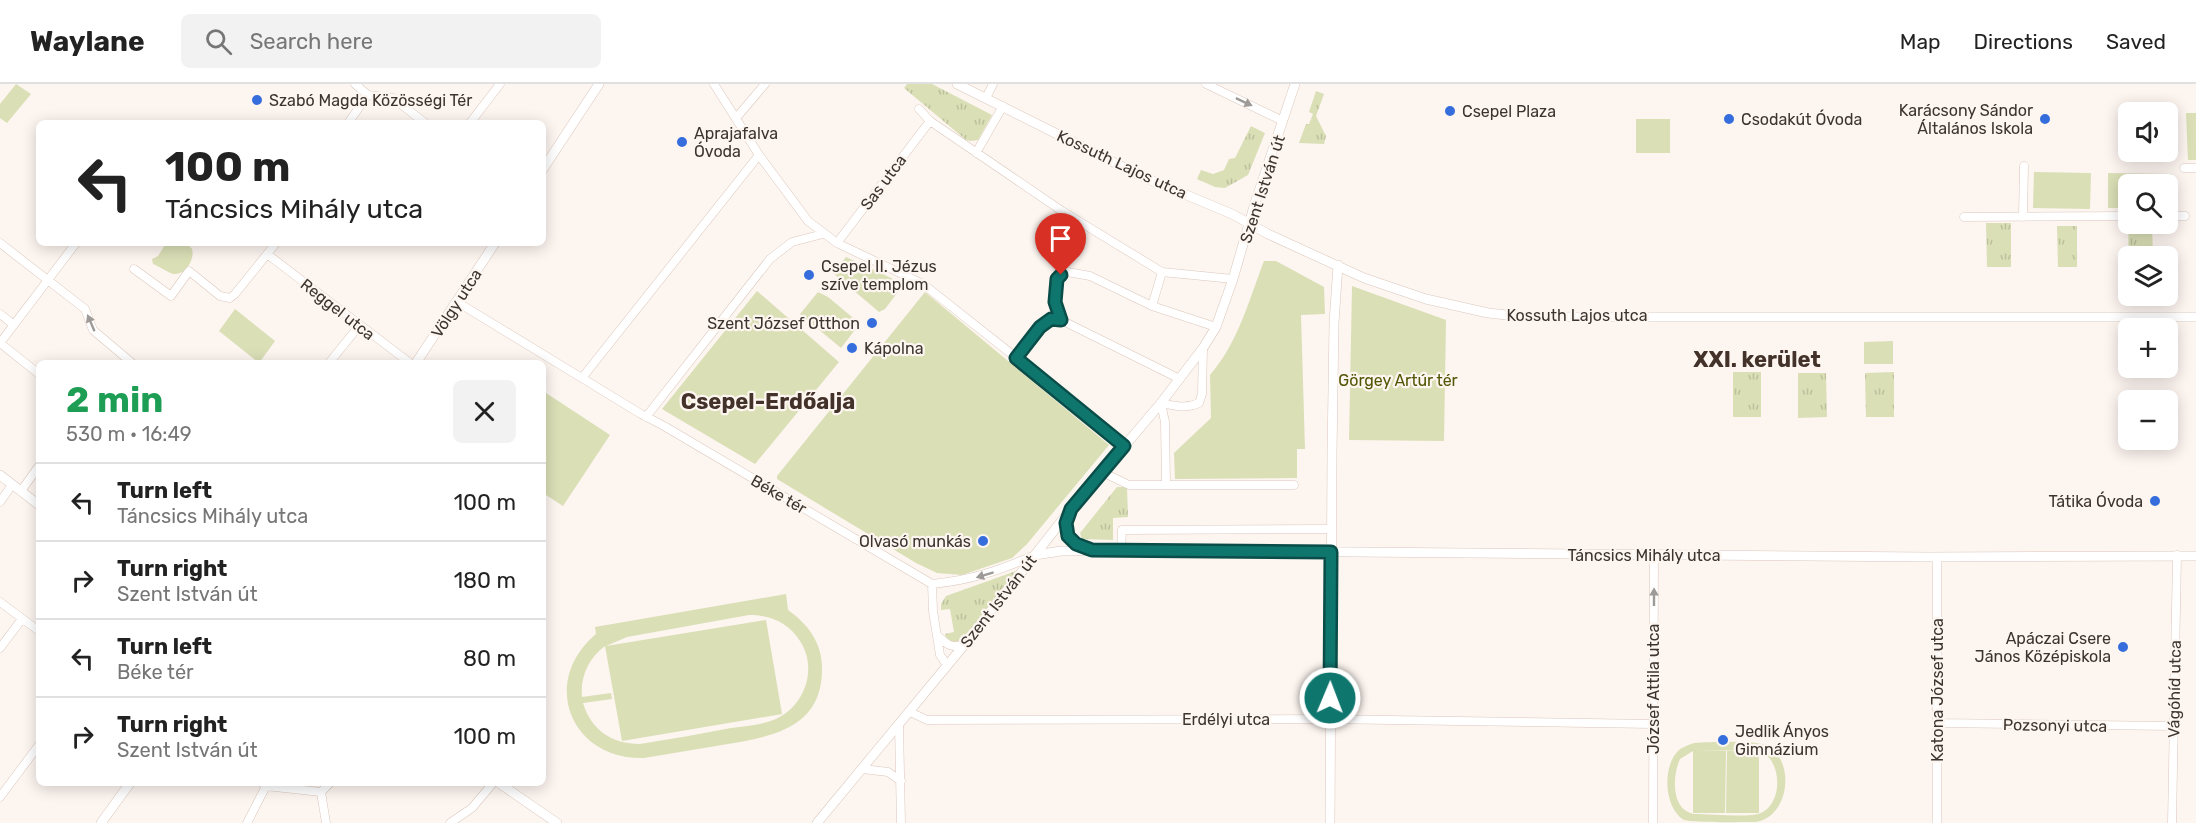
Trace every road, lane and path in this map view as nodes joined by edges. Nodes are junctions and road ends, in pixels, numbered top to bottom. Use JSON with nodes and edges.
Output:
{"nodes":[{"id":1,"x":355,"y":84,"type":"edge"},
{"id":2,"x":500,"y":84,"type":"edge"},
{"id":3,"x":599,"y":84,"type":"edge"},
{"id":4,"x":714,"y":84,"type":"edge"},
{"id":5,"x":765,"y":84,"type":"edge"},
{"id":6,"x":957,"y":84,"type":"edge"},
{"id":7,"x":993,"y":84,"type":"edge"},
{"id":8,"x":1206,"y":84,"type":"edge"},
{"id":9,"x":1295,"y":84,"type":"edge"},
{"id":10,"x":368,"y":95,"type":"junction"},
{"id":11,"x":986,"y":98,"type":"junction"},
{"id":12,"x":1003,"y":106,"type":"junction"},
{"id":13,"x":920,"y":109,"type":"dead end"},
{"id":14,"x":737,"y":117,"type":"junction"},
{"id":15,"x":350,"y":120,"type":"edge"},
{"id":16,"x":421,"y":120,"type":"edge"},
{"id":17,"x":472,"y":120,"type":"edge"},
{"id":18,"x":930,"y":121,"type":"junction"},
{"id":19,"x":1283,"y":121,"type":"junction"},
{"id":20,"x":976,"y":153,"type":"junction"},
{"id":21,"x":759,"y":154,"type":"junction"},
{"id":22,"x":546,"y":164,"type":"edge"},
{"id":23,"x":2024,"y":166,"type":"dead end"},
{"id":24,"x":2184,"y":168,"type":"dead end"},
{"id":25,"x":2196,"y":168,"type":"edge"},
{"id":26,"x":2118,"y":216,"type":"edge"},
{"id":27,"x":2178,"y":216,"type":"edge"},
{"id":28,"x":2185,"y":216,"type":"dead end"},
{"id":29,"x":1964,"y":217,"type":"dead end"},
{"id":30,"x":2023,"y":217,"type":"junction"},
{"id":31,"x":1249,"y":224,"type":"junction"},
{"id":32,"x":823,"y":234,"type":"junction"},
{"id":33,"x":0,"y":243,"type":"edge"},
{"id":34,"x":837,"y":243,"type":"junction"},
{"id":35,"x":74,"y":246,"type":"edge"},
{"id":36,"x":274,"y":246,"type":"edge"},
{"id":37,"x":493,"y":246,"type":"edge"},
{"id":38,"x":267,"y":254,"type":"junction"},
{"id":39,"x":1338,"y":265,"type":"junction"},
{"id":40,"x":134,"y":269,"type":"dead end"},
{"id":41,"x":1162,"y":272,"type":"junction"},
{"id":42,"x":49,"y":279,"type":"junction"},
{"id":43,"x":1233,"y":279,"type":"junction"},
{"id":44,"x":457,"y":302,"type":"junction"},
{"id":45,"x":1152,"y":306,"type":"junction"},
{"id":46,"x":0,"y":314,"type":"edge"},
{"id":47,"x":2196,"y":317,"type":"edge"},
{"id":48,"x":1061,"y":320,"type":"junction"},
{"id":49,"x":14,"y":325,"type":"junction"},
{"id":50,"x":359,"y":326,"type":"junction"},
{"id":51,"x":1216,"y":327,"type":"junction"},
{"id":52,"x":0,"y":343,"type":"edge"},
{"id":53,"x":1203,"y":348,"type":"junction"},
{"id":54,"x":1016,"y":358,"type":"junction"},
{"id":55,"x":128,"y":360,"type":"edge"},
{"id":56,"x":331,"y":360,"type":"edge"},
{"id":57,"x":406,"y":360,"type":"edge"},
{"id":58,"x":418,"y":360,"type":"edge"},
{"id":59,"x":36,"y":372,"type":"edge"},
{"id":60,"x":582,"y":378,"type":"junction"},
{"id":61,"x":1180,"y":380,"type":"junction"},
{"id":62,"x":1161,"y":404,"type":"junction"},
{"id":63,"x":646,"y":417,"type":"junction"},
{"id":64,"x":1124,"y":446,"type":"junction"},
{"id":65,"x":36,"y":470,"type":"edge"},
{"id":66,"x":1102,"y":472,"type":"junction"},
{"id":67,"x":0,"y":475,"type":"edge"},
{"id":68,"x":12,"y":484,"type":"junction"},
{"id":69,"x":1166,"y":485,"type":"junction"},
{"id":70,"x":1294,"y":485,"type":"dead end"},
{"id":71,"x":21,"y":491,"type":"junction"},
{"id":72,"x":0,"y":501,"type":"edge"},
{"id":73,"x":36,"y":503,"type":"edge"},
{"id":74,"x":1071,"y":509,"type":"junction"},
{"id":75,"x":1331,"y":529,"type":"junction"},
{"id":76,"x":1092,"y":550,"type":"junction"},
{"id":77,"x":1121,"y":550,"type":"junction"},
{"id":78,"x":1331,"y":552,"type":"junction"},
{"id":79,"x":1654,"y":554,"type":"junction"},
{"id":80,"x":1035,"y":555,"type":"junction"},
{"id":81,"x":2177,"y":555,"type":"junction"},
{"id":82,"x":2196,"y":556,"type":"edge"},
{"id":83,"x":1937,"y":557,"type":"junction"},
{"id":84,"x":932,"y":584,"type":"junction"},
{"id":85,"x":0,"y":602,"type":"edge"},
{"id":86,"x":22,"y":619,"type":"junction"},
{"id":87,"x":36,"y":629,"type":"edge"},
{"id":88,"x":937,"y":635,"type":"junction"},
{"id":89,"x":965,"y":644,"type":"junction"},
{"id":90,"x":0,"y":648,"type":"edge"},
{"id":91,"x":947,"y":665,"type":"junction"},
{"id":92,"x":909,"y":712,"type":"junction"},
{"id":93,"x":1330,"y":719,"type":"junction"},
{"id":94,"x":1937,"y":723,"type":"junction"},
{"id":95,"x":1653,"y":724,"type":"junction"},
{"id":96,"x":898,"y":726,"type":"junction"},
{"id":97,"x":2173,"y":726,"type":"junction"},
{"id":98,"x":36,"y":749,"type":"edge"},
{"id":99,"x":863,"y":769,"type":"junction"},
{"id":100,"x":902,"y":781,"type":"junction"},
{"id":101,"x":128,"y":786,"type":"edge"},
{"id":102,"x":263,"y":786,"type":"edge"},
{"id":103,"x":278,"y":786,"type":"edge"},
{"id":104,"x":327,"y":786,"type":"edge"},
{"id":105,"x":490,"y":786,"type":"edge"},
{"id":106,"x":503,"y":786,"type":"edge"},
{"id":107,"x":321,"y":792,"type":"junction"},
{"id":108,"x":0,"y":797,"type":"edge"},
{"id":109,"x":101,"y":823,"type":"edge"},
{"id":110,"x":247,"y":823,"type":"edge"},
{"id":111,"x":326,"y":823,"type":"edge"},
{"id":112,"x":450,"y":823,"type":"edge"},
{"id":113,"x":557,"y":823,"type":"edge"},
{"id":114,"x":817,"y":823,"type":"edge"},
{"id":115,"x":901,"y":823,"type":"edge"},
{"id":116,"x":1330,"y":823,"type":"edge"},
{"id":117,"x":1653,"y":823,"type":"edge"},
{"id":118,"x":1936,"y":823,"type":"edge"},
{"id":119,"x":2172,"y":823,"type":"edge"}],
"edges":[{"from":1,"to":10,"type":"street"},
{"from":2,"to":17,"type":"street"},
{"from":3,"to":22,"type":"street"},
{"from":4,"to":14,"type":"street"},
{"from":5,"to":14,"type":"street"},
{"from":6,"to":11,"type":"street","name":"Kossuth Lajos utca"},
{"from":7,"to":11,"type":"street"},
{"from":8,"to":19,"type":"street","one_way":true},
{"from":9,"to":19,"type":"street","name":"Szent István út"},
{"from":10,"to":15,"type":"street"},
{"from":10,"to":16,"type":"street"},
{"from":11,"to":12,"type":"street","name":"Kossuth Lajos utca"},
{"from":12,"to":20,"type":"street"},
{"from":12,"to":31,"type":"street","name":"Kossuth Lajos utca"},
{"from":13,"to":18,"type":"street"},
{"from":14,"to":21,"type":"street"},
{"from":18,"to":20,"type":"street"},
{"from":18,"to":34,"type":"street","name":"Sas utca"},
{"from":19,"to":31,"type":"street","name":"Szent István út"},
{"from":20,"to":41,"type":"street"},
{"from":21,"to":32,"type":"street"},
{"from":21,"to":60,"type":"street"},
{"from":23,"to":30,"type":"street"},
{"from":24,"to":25,"type":"street"},
{"from":26,"to":30,"type":"street"},
{"from":27,"to":28,"type":"street"},
{"from":29,"to":30,"type":"street"},
{"from":31,"to":39,"type":"street","name":"Kossuth Lajos utca"},
{"from":31,"to":43,"type":"street","name":"Szent István út"},
{"from":32,"to":34,"type":"street"},
{"from":32,"to":63,"type":"street"},
{"from":33,"to":42,"type":"street"},
{"from":34,"to":54,"type":"street"},
{"from":35,"to":42,"type":"street"},
{"from":36,"to":38,"type":"street"},
{"from":37,"to":44,"type":"street","name":"Völgy utca"},
{"from":38,"to":40,"type":"street"},
{"from":38,"to":50,"type":"street","name":"Reggel utca"},
{"from":39,"to":47,"type":"street","name":"Kossuth Lajos utca"},
{"from":39,"to":75,"type":"street"},
{"from":41,"to":43,"type":"street"},
{"from":41,"to":45,"type":"street"},
{"from":42,"to":49,"type":"street"},
{"from":55,"to":42,"type":"street","one_way":true},
{"from":43,"to":51,"type":"street","name":"Szent István út"},
{"from":44,"to":58,"type":"street","name":"Völgy utca"},
{"from":44,"to":60,"type":"street","name":"Béke tér"},
{"from":45,"to":48,"type":"street"},
{"from":45,"to":51,"type":"street"},
{"from":46,"to":49,"type":"street"},
{"from":48,"to":54,"type":"street"},
{"from":48,"to":61,"type":"street"},
{"from":49,"to":52,"type":"street"},
{"from":50,"to":56,"type":"street"},
{"from":50,"to":57,"type":"street","name":"Reggel utca"},
{"from":51,"to":53,"type":"street","name":"Szent István út"},
{"from":52,"to":59,"type":"street"},
{"from":53,"to":61,"type":"street","name":"Szent István út"},
{"from":53,"to":62,"type":"street"},
{"from":54,"to":64,"type":"street"},
{"from":60,"to":63,"type":"street","name":"Béke tér"},
{"from":61,"to":62,"type":"street","name":"Szent István út"},
{"from":62,"to":64,"type":"street","name":"Szent István út"},
{"from":62,"to":69,"type":"street"},
{"from":63,"to":84,"type":"street","name":"Béke tér"},
{"from":64,"to":66,"type":"street","name":"Szent István út"},
{"from":65,"to":71,"type":"street"},
{"from":66,"to":69,"type":"street"},
{"from":66,"to":74,"type":"street","name":"Szent István út"},
{"from":67,"to":68,"type":"street"},
{"from":68,"to":71,"type":"street"},
{"from":68,"to":72,"type":"street"},
{"from":69,"to":70,"type":"street"},
{"from":71,"to":73,"type":"street"},
{"from":74,"to":76,"type":"street"},
{"from":74,"to":80,"type":"street","name":"Szent István út"},
{"from":75,"to":77,"type":"street"},
{"from":75,"to":78,"type":"street"},
{"from":76,"to":77,"type":"street","name":"Táncsics Mihály utca"},
{"from":76,"to":80,"type":"street","name":"Táncsics Mihály utca"},
{"from":77,"to":78,"type":"street","name":"Táncsics Mihály utca"},
{"from":78,"to":79,"type":"street","name":"Táncsics Mihály utca"},
{"from":78,"to":93,"type":"street"},
{"from":79,"to":83,"type":"street","name":"Táncsics Mihály utca"},
{"from":95,"to":79,"type":"street","name":"József Attila utca","one_way":true},
{"from":80,"to":84,"type":"street","one_way":true},
{"from":80,"to":89,"type":"street","name":"Szent István út"},
{"from":81,"to":82,"type":"street","name":"Táncsics Mihály utca"},
{"from":81,"to":83,"type":"street","name":"Táncsics Mihály utca"},
{"from":81,"to":97,"type":"street","name":"Vágóhíd utca"},
{"from":83,"to":94,"type":"street","name":"Katona József utca"},
{"from":84,"to":88,"type":"street"},
{"from":85,"to":86,"type":"street"},
{"from":86,"to":87,"type":"street"},
{"from":86,"to":90,"type":"street"},
{"from":88,"to":89,"type":"street"},
{"from":88,"to":91,"type":"street"},
{"from":89,"to":91,"type":"street","name":"Szent István út"},
{"from":91,"to":92,"type":"street","name":"Szent István út"},
{"from":92,"to":93,"type":"street","name":"Erdélyi utca"},
{"from":92,"to":96,"type":"street","name":"Szent István út"},
{"from":93,"to":95,"type":"street","name":"Erdélyi utca"},
{"from":93,"to":116,"type":"street"},
{"from":94,"to":97,"type":"street","name":"Pozsonyi utca"},
{"from":94,"to":118,"type":"street","name":"Katona József utca"},
{"from":95,"to":117,"type":"street","name":"József Attila utca"},
{"from":96,"to":99,"type":"street","name":"Szent István út"},
{"from":96,"to":100,"type":"street"},
{"from":97,"to":119,"type":"street","name":"Vágóhíd utca"},
{"from":98,"to":108,"type":"street"},
{"from":99,"to":100,"type":"street"},
{"from":99,"to":114,"type":"street","name":"Szent István út"},
{"from":100,"to":115,"type":"street"},
{"from":101,"to":109,"type":"street"},
{"from":102,"to":110,"type":"street"},
{"from":103,"to":107,"type":"street"},
{"from":104,"to":107,"type":"street"},
{"from":105,"to":112,"type":"street"},
{"from":106,"to":113,"type":"street"},
{"from":107,"to":111,"type":"street"}]}
